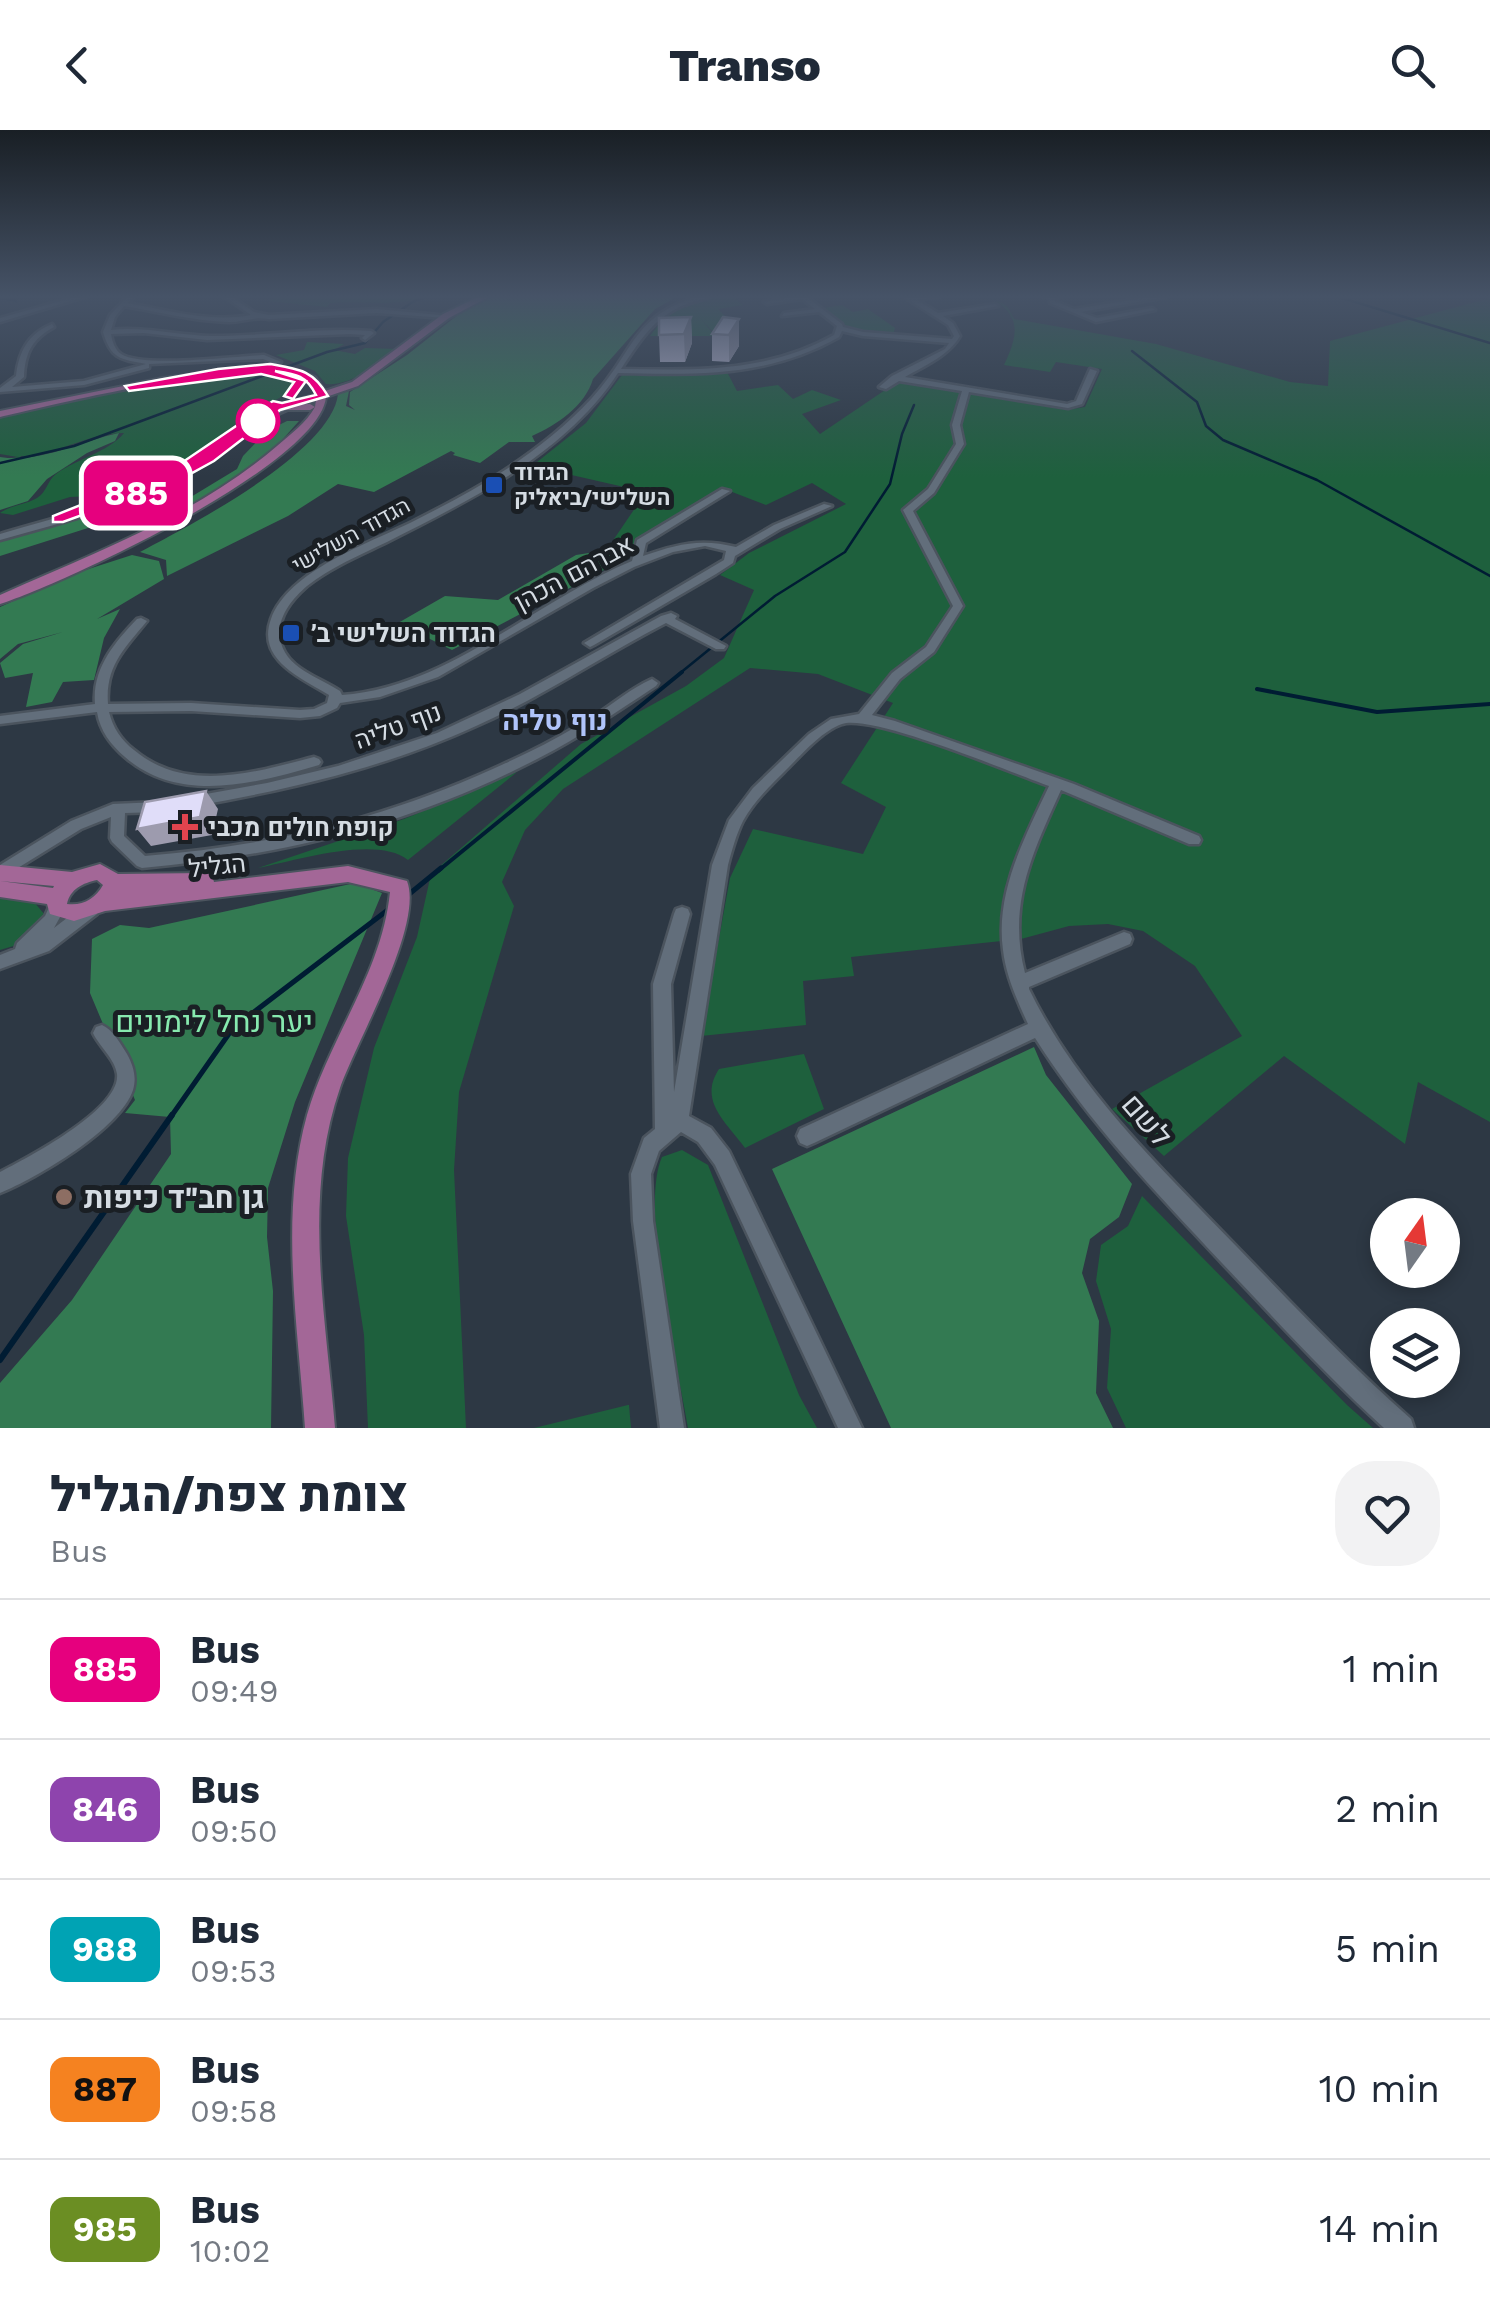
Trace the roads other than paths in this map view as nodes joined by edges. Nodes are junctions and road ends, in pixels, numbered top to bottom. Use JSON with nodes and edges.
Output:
{"nodes":[{"id":1,"x":22,"y":356,"type":"edge"},
{"id":2,"x":119,"y":356,"type":"edge"},
{"id":3,"x":394,"y":356,"type":"edge"},
{"id":4,"x":626,"y":356,"type":"edge"},
{"id":5,"x":788,"y":356,"type":"edge"},
{"id":6,"x":937,"y":356,"type":"edge"},
{"id":7,"x":152,"y":363,"type":"junction"},
{"id":8,"x":267,"y":365,"type":"junction"},
{"id":9,"x":1093,"y":371,"type":"dead end"},
{"id":10,"x":615,"y":372,"type":"junction"},
{"id":11,"x":370,"y":374,"type":"junction"},
{"id":12,"x":895,"y":378,"type":"junction"},
{"id":13,"x":301,"y":381,"type":"junction"},
{"id":14,"x":882,"y":387,"type":"dead end"},
{"id":15,"x":1,"y":390,"type":"edge"},
{"id":16,"x":966,"y":390,"type":"junction"},
{"id":17,"x":316,"y":396,"type":"junction"},
{"id":18,"x":277,"y":405,"type":"junction"},
{"id":19,"x":0,"y":414,"type":"edge"},
{"id":20,"x":725,"y":491,"type":"dead end"},
{"id":21,"x":827,"y":506,"type":"dead end"},
{"id":22,"x":0,"y":537,"type":"edge"},
{"id":23,"x":732,"y":554,"type":"junction"},
{"id":24,"x":637,"y":562,"type":"junction"},
{"id":25,"x":0,"y":600,"type":"edge"},
{"id":26,"x":141,"y":621,"type":"dead end"},
{"id":27,"x":590,"y":643,"type":"dead end"},
{"id":28,"x":720,"y":646,"type":"dead end"},
{"id":29,"x":652,"y":682,"type":"dead end"},
{"id":30,"x":337,"y":699,"type":"junction"},
{"id":31,"x":99,"y":708,"type":"junction"},
{"id":32,"x":864,"y":718,"type":"junction"},
{"id":33,"x":0,"y":720,"type":"edge"},
{"id":34,"x":314,"y":762,"type":"dead end"},
{"id":35,"x":1057,"y":784,"type":"junction"},
{"id":36,"x":188,"y":802,"type":"edge"},
{"id":37,"x":170,"y":805,"type":"edge"},
{"id":38,"x":118,"y":808,"type":"junction"},
{"id":39,"x":58,"y":834,"type":"junction"},
{"id":40,"x":1194,"y":840,"type":"dead end"},
{"id":41,"x":0,"y":873,"type":"edge"},
{"id":42,"x":32,"y":877,"type":"junction"},
{"id":43,"x":74,"y":880,"type":"junction"},
{"id":44,"x":114,"y":882,"type":"junction"},
{"id":45,"x":400,"y":887,"type":"junction"},
{"id":46,"x":0,"y":888,"type":"edge"},
{"id":47,"x":57,"y":903,"type":"junction"},
{"id":48,"x":96,"y":906,"type":"junction"},
{"id":49,"x":682,"y":914,"type":"dead end"},
{"id":50,"x":1124,"y":939,"type":"dead end"},
{"id":51,"x":5,"y":960,"type":"edge"},
{"id":52,"x":1018,"y":982,"type":"junction"},
{"id":53,"x":1040,"y":1026,"type":"junction"},
{"id":54,"x":102,"y":1033,"type":"dead end"},
{"id":55,"x":672,"y":1125,"type":"junction"},
{"id":56,"x":806,"y":1136,"type":"dead end"},
{"id":57,"x":0,"y":1183,"type":"edge"},
{"id":58,"x":320,"y":1428,"type":"edge"},
{"id":59,"x":672,"y":1428,"type":"edge"},
{"id":60,"x":850,"y":1428,"type":"edge"},
{"id":61,"x":1402,"y":1428,"type":"edge"}],
"edges":[{"from":1,"to":15,"type":"street"},
{"from":2,"to":7,"type":"street"},
{"from":3,"to":11,"type":"main road"},
{"from":4,"to":10,"type":"street","name":"הגדוד השלישי"},
{"from":5,"to":10,"type":"street"},
{"from":6,"to":12,"type":"street"},
{"from":7,"to":8,"type":"street"},
{"from":7,"to":15,"type":"street"},
{"from":8,"to":13,"type":"main road"},
{"from":8,"to":17,"type":"main road"},
{"from":8,"to":19,"type":"main road"},
{"from":9,"to":16,"type":"street"},
{"from":10,"to":30,"type":"street","name":"הגדוד השלישי"},
{"from":11,"to":17,"type":"main road"},
{"from":11,"to":17,"type":"main road"},
{"from":12,"to":14,"type":"street"},
{"from":12,"to":16,"type":"street"},
{"from":13,"to":17,"type":"main road"},
{"from":13,"to":18,"type":"main road"},
{"from":16,"to":32,"type":"street"},
{"from":17,"to":18,"type":"main road"},
{"from":17,"to":25,"type":"main road"},
{"from":18,"to":22,"type":"street"},
{"from":20,"to":24,"type":"street"},
{"from":21,"to":23,"type":"street"},
{"from":23,"to":24,"type":"street","name":"אברהם הכהן"},
{"from":23,"to":27,"type":"street"},
{"from":24,"to":30,"type":"street","name":"אברהם הכהן"},
{"from":26,"to":31,"type":"street"},
{"from":28,"to":36,"type":"street","name":"נוף טליה"},
{"from":29,"to":38,"type":"street"},
{"from":30,"to":31,"type":"street"},
{"from":31,"to":33,"type":"street"},
{"from":31,"to":34,"type":"street"},
{"from":32,"to":35,"type":"street"},
{"from":32,"to":55,"type":"street"},
{"from":35,"to":40,"type":"street"},
{"from":35,"to":52,"type":"street","name":"לשם"},
{"from":37,"to":38,"type":"street"},
{"from":38,"to":39,"type":"street"},
{"from":39,"to":41,"type":"street"},
{"from":39,"to":42,"type":"street"},
{"from":41,"to":42,"type":"main road"},
{"from":42,"to":43,"type":"main road"},
{"from":43,"to":44,"type":"main road","name":"הגליל"},
{"from":43,"to":47,"type":"main road"},
{"from":44,"to":45,"type":"main road","name":"הגליל"},
{"from":44,"to":48,"type":"main road"},
{"from":45,"to":48,"type":"main road","name":"הגליל"},
{"from":45,"to":58,"type":"main road"},
{"from":46,"to":47,"type":"main road"},
{"from":47,"to":48,"type":"main road","name":"הגליל"},
{"from":47,"to":51,"type":"street"},
{"from":48,"to":51,"type":"street"},
{"from":49,"to":55,"type":"street"},
{"from":50,"to":52,"type":"street"},
{"from":52,"to":53,"type":"street","name":"לשם"},
{"from":53,"to":56,"type":"street"},
{"from":53,"to":61,"type":"street","name":"לשם"},
{"from":54,"to":57,"type":"street"},
{"from":55,"to":59,"type":"street"},
{"from":55,"to":60,"type":"street"}]}
